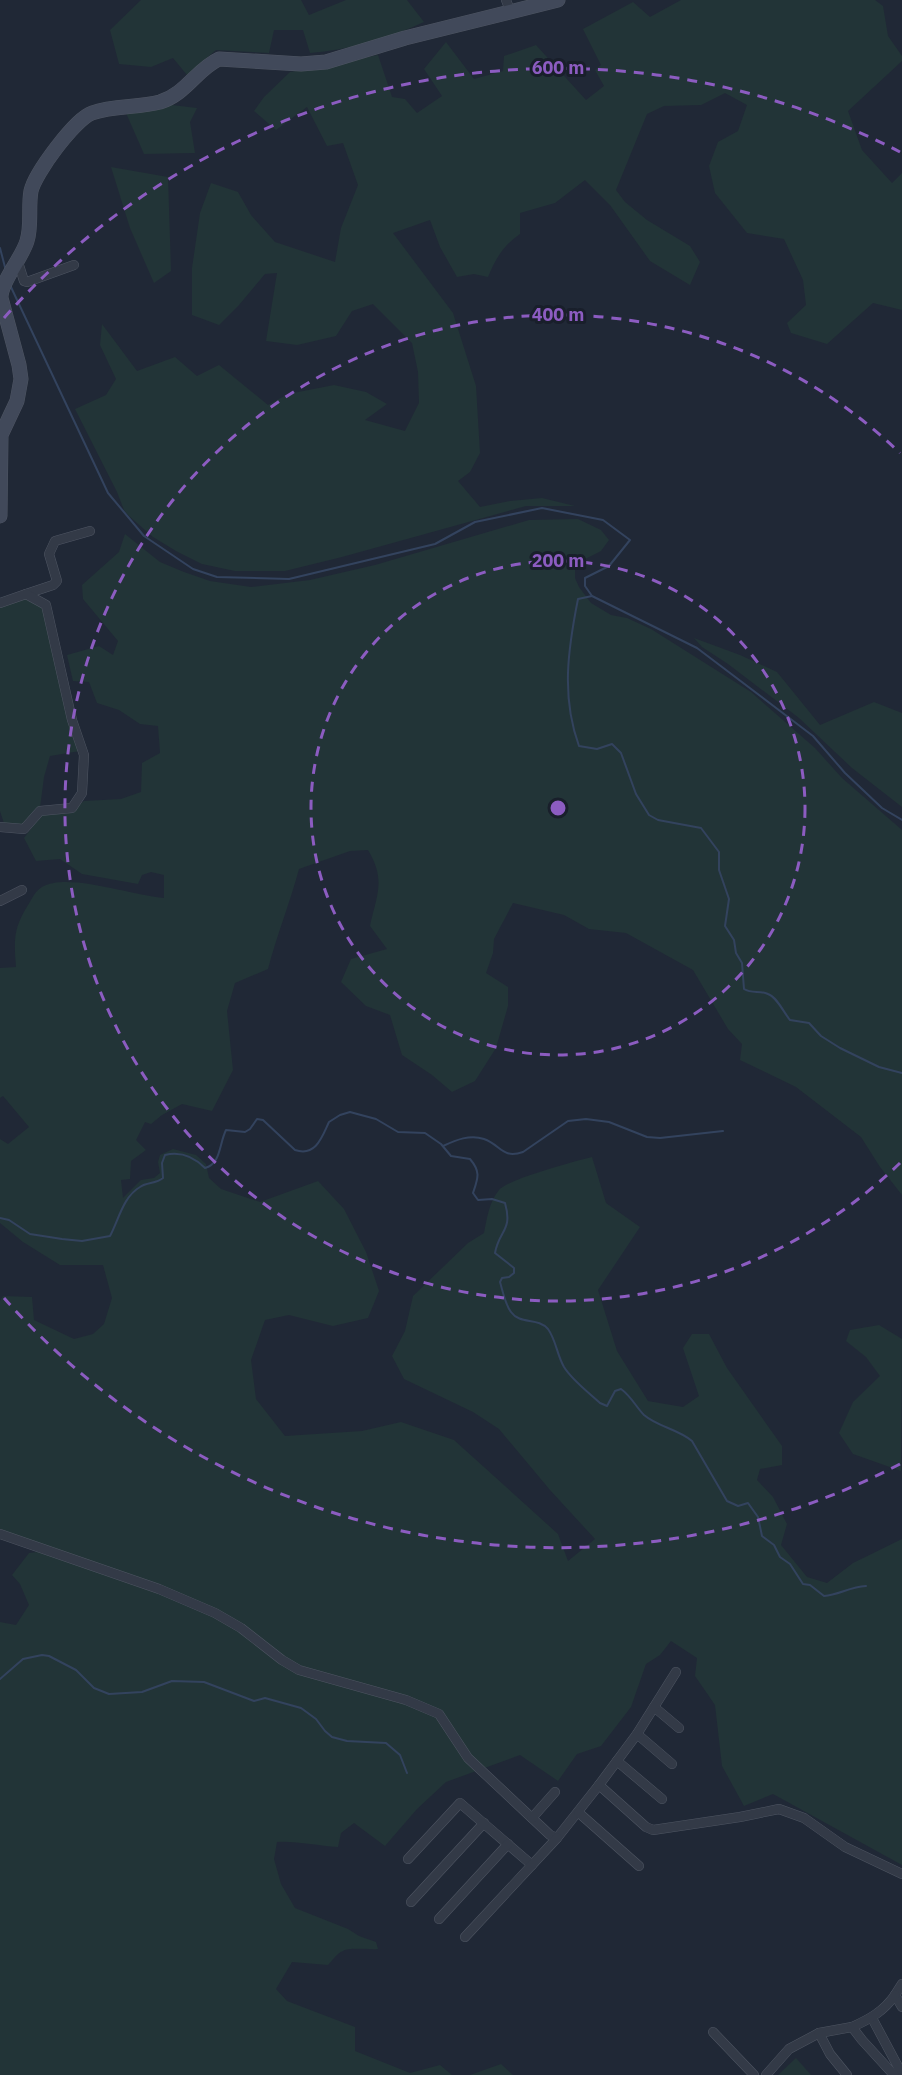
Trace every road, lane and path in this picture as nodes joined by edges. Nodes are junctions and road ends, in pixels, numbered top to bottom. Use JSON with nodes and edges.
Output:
{"nodes":[{"id":1,"x":558,"y":0,"type":"edge"},
{"id":2,"x":509,"y":6,"type":"edge"},
{"id":3,"x":17,"y":264,"type":"junction"},
{"id":4,"x":74,"y":265,"type":"dead end"},
{"id":5,"x":1,"y":288,"type":"edge"},
{"id":6,"x":0,"y":516,"type":"edge"},
{"id":7,"x":90,"y":531,"type":"dead end"},
{"id":8,"x":26,"y":594,"type":"junction"},
{"id":9,"x":0,"y":603,"type":"edge"},
{"id":10,"x":0,"y":827,"type":"edge"},
{"id":11,"x":22,"y":890,"type":"dead end"},
{"id":12,"x":0,"y":901,"type":"edge"},
{"id":13,"x":0,"y":1534,"type":"edge"},
{"id":14,"x":676,"y":1672,"type":"dead end"},
{"id":15,"x":654,"y":1707,"type":"junction"},
{"id":16,"x":679,"y":1728,"type":"dead end"},
{"id":17,"x":637,"y":1734,"type":"junction"},
{"id":18,"x":617,"y":1761,"type":"junction"},
{"id":19,"x":672,"y":1764,"type":"dead end"},
{"id":20,"x":599,"y":1785,"type":"junction"},
{"id":21,"x":555,"y":1792,"type":"dead end"},
{"id":22,"x":662,"y":1799,"type":"dead end"},
{"id":23,"x":579,"y":1813,"type":"junction"},
{"id":24,"x":532,"y":1818,"type":"junction"},
{"id":25,"x":484,"y":1823,"type":"junction"},
{"id":26,"x":557,"y":1838,"type":"junction"},
{"id":27,"x":508,"y":1844,"type":"junction"},
{"id":28,"x":408,"y":1859,"type":"dead end"},
{"id":29,"x":532,"y":1865,"type":"junction"},
{"id":30,"x":639,"y":1866,"type":"dead end"},
{"id":31,"x":902,"y":1874,"type":"edge"},
{"id":32,"x":411,"y":1902,"type":"dead end"},
{"id":33,"x":439,"y":1919,"type":"dead end"},
{"id":34,"x":465,"y":1937,"type":"dead end"},
{"id":35,"x":902,"y":1984,"type":"edge"},
{"id":36,"x":895,"y":1995,"type":"junction"},
{"id":37,"x":902,"y":2007,"type":"edge"},
{"id":38,"x":872,"y":2018,"type":"junction"},
{"id":39,"x":852,"y":2027,"type":"junction"},
{"id":40,"x":713,"y":2032,"type":"dead end"},
{"id":41,"x":819,"y":2033,"type":"junction"},
{"id":42,"x":902,"y":2074,"type":"edge"},
{"id":43,"x":754,"y":2075,"type":"edge"},
{"id":44,"x":766,"y":2075,"type":"edge"},
{"id":45,"x":847,"y":2075,"type":"edge"},
{"id":46,"x":894,"y":2075,"type":"edge"}],
"edges":[{"from":1,"to":2,"type":"street"},
{"from":2,"to":3,"type":"street"},
{"from":3,"to":4,"type":"street"},
{"from":3,"to":5,"type":"street"},
{"from":5,"to":6,"type":"street"},
{"from":7,"to":8,"type":"street"},
{"from":8,"to":9,"type":"street"},
{"from":8,"to":10,"type":"street"},
{"from":11,"to":12,"type":"street"},
{"from":13,"to":24,"type":"street"},
{"from":14,"to":15,"type":"street"},
{"from":15,"to":16,"type":"street"},
{"from":15,"to":17,"type":"street"},
{"from":17,"to":18,"type":"street"},
{"from":17,"to":19,"type":"street"},
{"from":18,"to":20,"type":"street"},
{"from":18,"to":22,"type":"street"},
{"from":20,"to":23,"type":"street"},
{"from":20,"to":31,"type":"street"},
{"from":21,"to":24,"type":"street"},
{"from":23,"to":26,"type":"street"},
{"from":23,"to":30,"type":"street"},
{"from":24,"to":26,"type":"street"},
{"from":25,"to":27,"type":"street"},
{"from":25,"to":28,"type":"street"},
{"from":25,"to":32,"type":"street"},
{"from":26,"to":29,"type":"street"},
{"from":27,"to":29,"type":"street"},
{"from":27,"to":33,"type":"street"},
{"from":29,"to":34,"type":"street"},
{"from":35,"to":36,"type":"street"},
{"from":36,"to":37,"type":"street"},
{"from":36,"to":38,"type":"street"},
{"from":38,"to":39,"type":"street"},
{"from":38,"to":42,"type":"street"},
{"from":39,"to":41,"type":"street"},
{"from":39,"to":46,"type":"street"},
{"from":40,"to":43,"type":"street"},
{"from":41,"to":44,"type":"street"},
{"from":41,"to":45,"type":"street"}]}
